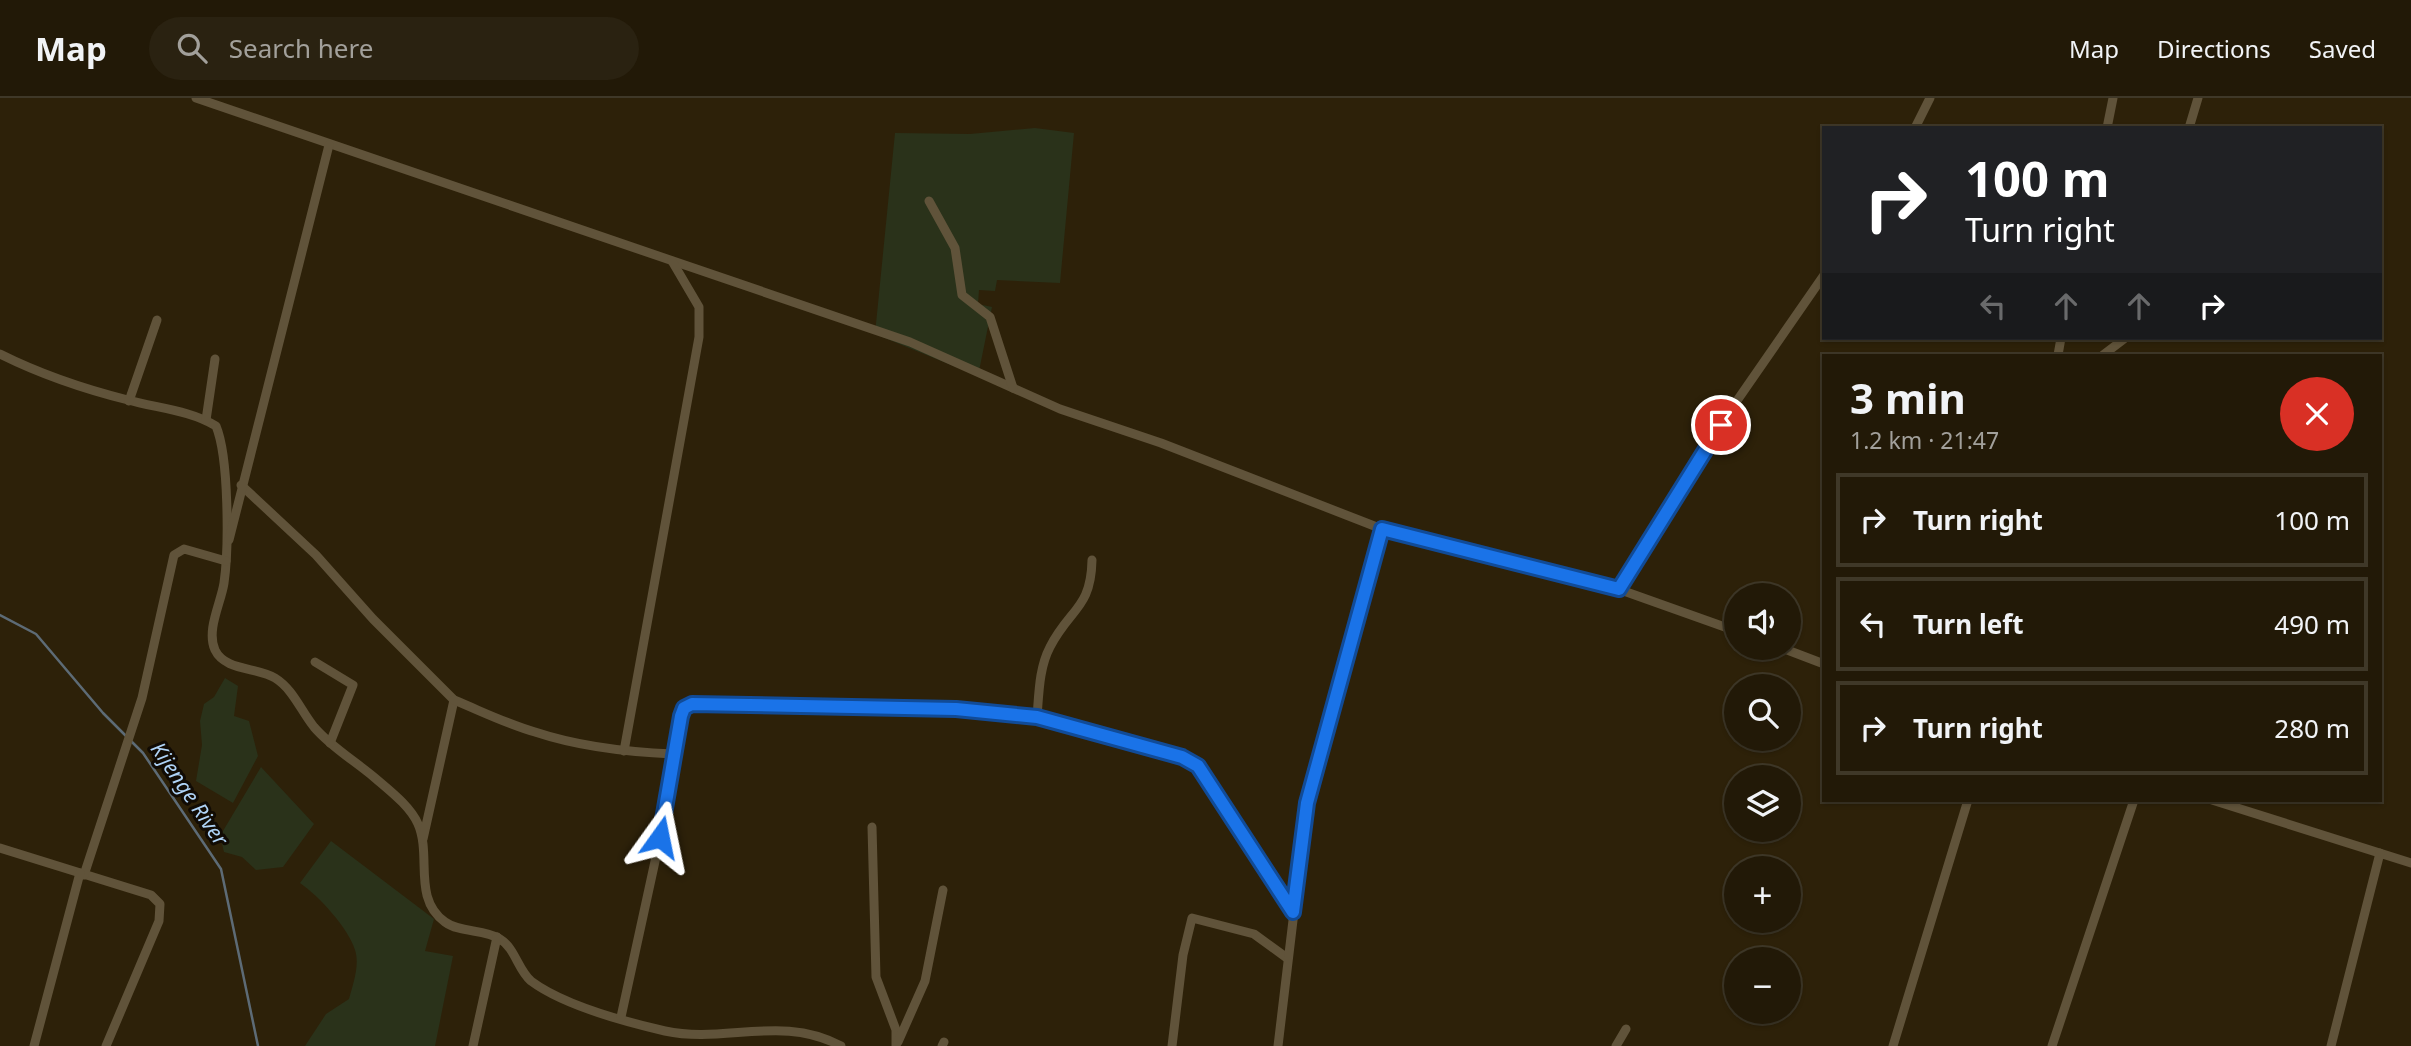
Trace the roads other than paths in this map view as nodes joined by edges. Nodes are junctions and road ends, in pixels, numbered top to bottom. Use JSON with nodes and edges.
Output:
{"nodes":[{"id":1,"x":195,"y":98,"type":"edge"},
{"id":2,"x":1930,"y":98,"type":"edge"},
{"id":3,"x":2113,"y":98,"type":"edge"},
{"id":4,"x":2198,"y":98,"type":"edge"},
{"id":5,"x":1915,"y":126,"type":"edge"},
{"id":6,"x":2107,"y":126,"type":"edge"},
{"id":7,"x":2190,"y":126,"type":"edge"},
{"id":8,"x":329,"y":145,"type":"junction"},
{"id":9,"x":929,"y":201,"type":"dead end"},
{"id":10,"x":672,"y":261,"type":"junction"},
{"id":11,"x":1822,"y":278,"type":"edge"},
{"id":12,"x":157,"y":320,"type":"dead end"},
{"id":13,"x":2122,"y":340,"type":"edge"},
{"id":14,"x":0,"y":354,"type":"edge"},
{"id":15,"x":2104,"y":354,"type":"edge"},
{"id":16,"x":215,"y":359,"type":"dead end"},
{"id":17,"x":1013,"y":388,"type":"junction"},
{"id":18,"x":130,"y":401,"type":"junction"},
{"id":19,"x":206,"y":420,"type":"junction"},
{"id":20,"x":241,"y":485,"type":"junction"},
{"id":21,"x":1382,"y":529,"type":"junction"},
{"id":22,"x":226,"y":558,"type":"junction"},
{"id":23,"x":1092,"y":560,"type":"dead end"},
{"id":24,"x":1619,"y":589,"type":"junction"},
{"id":25,"x":1724,"y":627,"type":"edge"},
{"id":26,"x":1801,"y":655,"type":"edge"},
{"id":27,"x":315,"y":662,"type":"dead end"},
{"id":28,"x":1822,"y":663,"type":"edge"},
{"id":29,"x":454,"y":700,"type":"junction"},
{"id":30,"x":1037,"y":717,"type":"junction"},
{"id":31,"x":330,"y":743,"type":"junction"},
{"id":32,"x":624,"y":751,"type":"junction"},
{"id":33,"x":673,"y":754,"type":"junction"},
{"id":34,"x":1967,"y":802,"type":"edge"},
{"id":35,"x":2133,"y":802,"type":"edge"},
{"id":36,"x":2218,"y":802,"type":"edge"},
{"id":37,"x":872,"y":827,"type":"dead end"},
{"id":38,"x":422,"y":840,"type":"junction"},
{"id":39,"x":0,"y":848,"type":"edge"},
{"id":40,"x":2380,"y":853,"type":"junction"},
{"id":41,"x":2411,"y":863,"type":"edge"},
{"id":42,"x":82,"y":874,"type":"junction"},
{"id":43,"x":943,"y":890,"type":"dead end"},
{"id":44,"x":1293,"y":912,"type":"junction"},
{"id":45,"x":497,"y":937,"type":"junction"},
{"id":46,"x":1287,"y":958,"type":"junction"},
{"id":47,"x":621,"y":1017,"type":"junction"},
{"id":48,"x":1626,"y":1029,"type":"dead end"},
{"id":49,"x":897,"y":1045,"type":"edge"},
{"id":50,"x":34,"y":1046,"type":"edge"},
{"id":51,"x":106,"y":1046,"type":"edge"},
{"id":52,"x":473,"y":1046,"type":"edge"},
{"id":53,"x":841,"y":1046,"type":"edge"},
{"id":54,"x":1172,"y":1046,"type":"edge"},
{"id":55,"x":1278,"y":1046,"type":"edge"},
{"id":56,"x":1616,"y":1046,"type":"edge"},
{"id":57,"x":1893,"y":1046,"type":"edge"},
{"id":58,"x":2052,"y":1046,"type":"edge"},
{"id":59,"x":2331,"y":1046,"type":"edge"}],
"edges":[{"from":1,"to":8,"type":"street"},
{"from":2,"to":5,"type":"street"},
{"from":3,"to":6,"type":"street"},
{"from":4,"to":7,"type":"street"},
{"from":8,"to":10,"type":"street"},
{"from":8,"to":20,"type":"street"},
{"from":9,"to":17,"type":"street"},
{"from":10,"to":17,"type":"street"},
{"from":10,"to":32,"type":"street"},
{"from":11,"to":24,"type":"street"},
{"from":12,"to":18,"type":"street"},
{"from":13,"to":15,"type":"street"},
{"from":14,"to":18,"type":"street"},
{"from":16,"to":19,"type":"street"},
{"from":17,"to":21,"type":"street"},
{"from":18,"to":19,"type":"street"},
{"from":19,"to":22,"type":"street"},
{"from":20,"to":22,"type":"street"},
{"from":20,"to":29,"type":"street"},
{"from":21,"to":24,"type":"street"},
{"from":21,"to":44,"type":"street"},
{"from":22,"to":31,"type":"street"},
{"from":22,"to":42,"type":"street"},
{"from":23,"to":30,"type":"street"},
{"from":24,"to":25,"type":"street"},
{"from":26,"to":28,"type":"street"},
{"from":27,"to":31,"type":"street"},
{"from":29,"to":32,"type":"street"},
{"from":29,"to":38,"type":"street"},
{"from":30,"to":33,"type":"street"},
{"from":30,"to":44,"type":"street"},
{"from":31,"to":38,"type":"street"},
{"from":32,"to":33,"type":"street"},
{"from":33,"to":47,"type":"street"},
{"from":34,"to":57,"type":"street"},
{"from":35,"to":58,"type":"street"},
{"from":36,"to":40,"type":"street"},
{"from":37,"to":49,"type":"street"},
{"from":38,"to":45,"type":"street"},
{"from":39,"to":42,"type":"street"},
{"from":40,"to":41,"type":"street"},
{"from":40,"to":59,"type":"street"},
{"from":42,"to":50,"type":"street"},
{"from":42,"to":51,"type":"street"},
{"from":43,"to":49,"type":"street"},
{"from":44,"to":46,"type":"street"},
{"from":45,"to":47,"type":"street"},
{"from":45,"to":52,"type":"street"},
{"from":46,"to":54,"type":"street"},
{"from":46,"to":55,"type":"street"},
{"from":47,"to":53,"type":"street"},
{"from":48,"to":56,"type":"street"}]}
